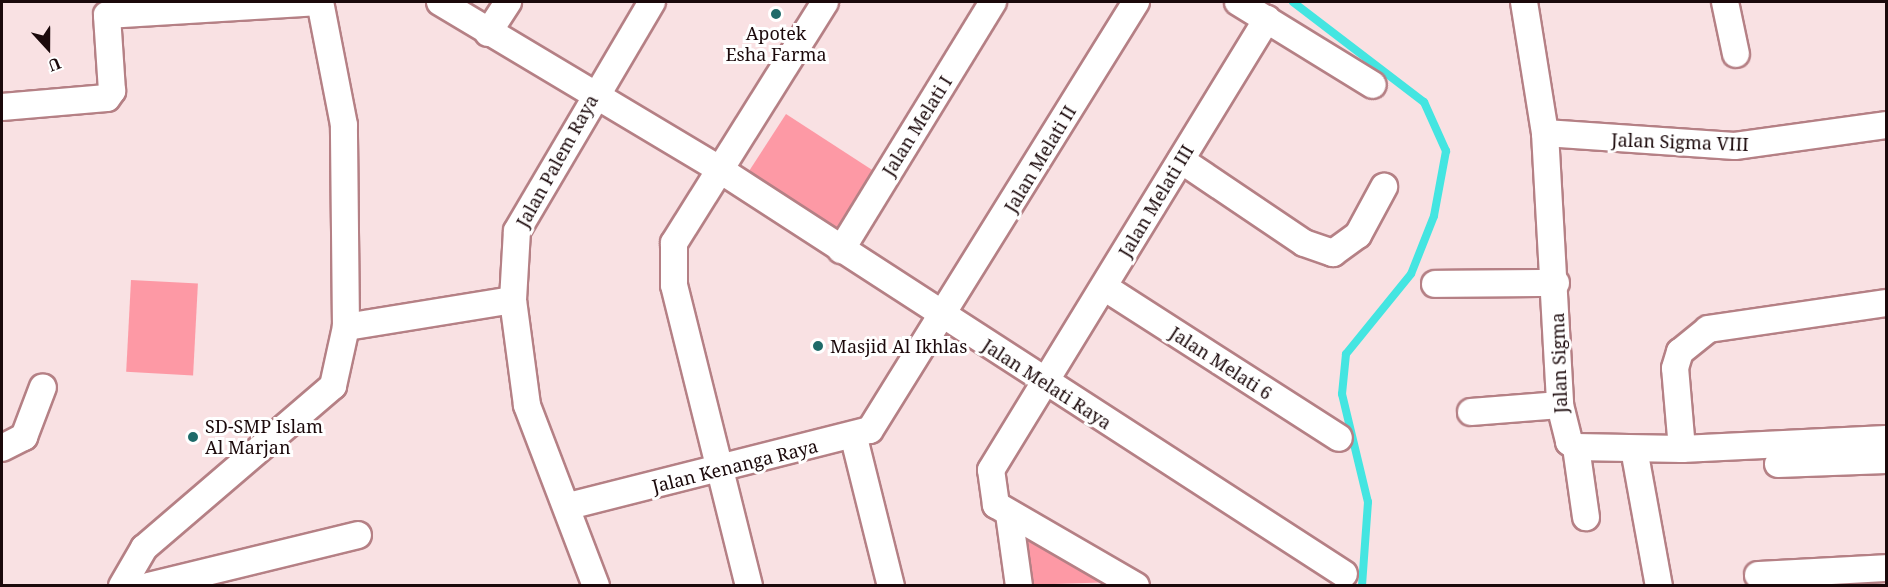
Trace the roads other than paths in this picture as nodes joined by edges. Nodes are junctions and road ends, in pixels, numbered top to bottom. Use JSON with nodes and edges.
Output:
{"nodes":[{"id":1,"x":319,"y":2,"type":"edge"},
{"id":2,"x":440,"y":2,"type":"edge"},
{"id":3,"x":508,"y":2,"type":"edge"},
{"id":4,"x":652,"y":2,"type":"edge"},
{"id":5,"x":825,"y":2,"type":"edge"},
{"id":6,"x":993,"y":2,"type":"edge"},
{"id":7,"x":1136,"y":2,"type":"edge"},
{"id":8,"x":1238,"y":2,"type":"edge"},
{"id":9,"x":1524,"y":2,"type":"edge"},
{"id":10,"x":1725,"y":2,"type":"edge"},
{"id":11,"x":1267,"y":19,"type":"junction"},
{"id":12,"x":488,"y":33,"type":"junction"},
{"id":13,"x":1736,"y":54,"type":"dead end"},
{"id":14,"x":1373,"y":85,"type":"dead end"},
{"id":15,"x":593,"y":96,"type":"junction"},
{"id":16,"x":2,"y":107,"type":"edge"},
{"id":17,"x":1887,"y":125,"type":"edge"},
{"id":18,"x":1545,"y":133,"type":"junction"},
{"id":19,"x":1181,"y":160,"type":"junction"},
{"id":20,"x":722,"y":171,"type":"junction"},
{"id":21,"x":1384,"y":187,"type":"dead end"},
{"id":22,"x":841,"y":250,"type":"junction"},
{"id":23,"x":1556,"y":283,"type":"junction"},
{"id":24,"x":1435,"y":284,"type":"dead end"},
{"id":25,"x":1104,"y":287,"type":"junction"},
{"id":26,"x":513,"y":300,"type":"junction"},
{"id":27,"x":1887,"y":303,"type":"edge"},
{"id":28,"x":938,"y":325,"type":"junction"},
{"id":29,"x":346,"y":327,"type":"junction"},
{"id":30,"x":1045,"y":383,"type":"junction"},
{"id":31,"x":43,"y":387,"type":"dead end"},
{"id":32,"x":1560,"y":405,"type":"junction"},
{"id":33,"x":1471,"y":412,"type":"dead end"},
{"id":34,"x":854,"y":438,"type":"junction"},
{"id":35,"x":1339,"y":438,"type":"dead end"},
{"id":36,"x":1887,"y":440,"type":"edge"},
{"id":37,"x":1576,"y":447,"type":"junction"},
{"id":38,"x":2,"y":448,"type":"edge"},
{"id":39,"x":1634,"y":449,"type":"junction"},
{"id":40,"x":1682,"y":449,"type":"junction"},
{"id":41,"x":1887,"y":460,"type":"edge"},
{"id":42,"x":1778,"y":464,"type":"dead end"},
{"id":43,"x":720,"y":471,"type":"junction"},
{"id":44,"x":569,"y":506,"type":"junction"},
{"id":45,"x":1009,"y":514,"type":"junction"},
{"id":46,"x":1586,"y":517,"type":"dead end"},
{"id":47,"x":358,"y":535,"type":"dead end"},
{"id":48,"x":1887,"y":568,"type":"edge"},
{"id":49,"x":1344,"y":574,"type":"dead end"},
{"id":50,"x":1758,"y":574,"type":"dead end"},
{"id":51,"x":201,"y":579,"type":"edge"},
{"id":52,"x":122,"y":585,"type":"edge"},
{"id":53,"x":149,"y":585,"type":"edge"},
{"id":54,"x":596,"y":585,"type":"edge"},
{"id":55,"x":748,"y":585,"type":"edge"},
{"id":56,"x":891,"y":585,"type":"edge"},
{"id":57,"x":1019,"y":585,"type":"edge"},
{"id":58,"x":1133,"y":585,"type":"edge"},
{"id":59,"x":1659,"y":585,"type":"edge"}],
"edges":[{"from":1,"to":16,"type":"street"},
{"from":1,"to":29,"type":"street"},
{"from":2,"to":12,"type":"street","name":"Jalan Melati Raya"},
{"from":3,"to":12,"type":"street"},
{"from":4,"to":15,"type":"street","name":"Jalan Palem Raya"},
{"from":5,"to":20,"type":"street"},
{"from":6,"to":22,"type":"street","name":"Jalan Melati I"},
{"from":7,"to":28,"type":"street","name":"Jalan Melati II"},
{"from":8,"to":11,"type":"street"},
{"from":9,"to":18,"type":"street","name":"Jalan Sigma"},
{"from":10,"to":13,"type":"street"},
{"from":11,"to":14,"type":"street"},
{"from":11,"to":19,"type":"street","name":"Jalan Melati III"},
{"from":12,"to":15,"type":"street","name":"Jalan Melati Raya"},
{"from":15,"to":20,"type":"street","name":"Jalan Melati Raya"},
{"from":15,"to":26,"type":"street","name":"Jalan Palem Raya"},
{"from":17,"to":18,"type":"street","name":"Jalan Sigma VIII"},
{"from":18,"to":23,"type":"street","name":"Jalan Sigma"},
{"from":19,"to":21,"type":"street"},
{"from":19,"to":25,"type":"street","name":"Jalan Melati III"},
{"from":20,"to":22,"type":"street","name":"Jalan Melati Raya"},
{"from":20,"to":43,"type":"street"},
{"from":22,"to":28,"type":"street","name":"Jalan Melati Raya"},
{"from":23,"to":24,"type":"street"},
{"from":23,"to":32,"type":"street","name":"Jalan Sigma"},
{"from":25,"to":30,"type":"street","name":"Jalan Melati III"},
{"from":25,"to":35,"type":"street","name":"Jalan Melati 6"},
{"from":26,"to":29,"type":"street"},
{"from":26,"to":44,"type":"street","name":"Jalan Palem Raya"},
{"from":27,"to":40,"type":"street"},
{"from":28,"to":30,"type":"street","name":"Jalan Melati Raya"},
{"from":28,"to":34,"type":"street","name":"Jalan Kenanga Raya"},
{"from":29,"to":52,"type":"street"},
{"from":30,"to":45,"type":"street","name":"Jalan Melati III"},
{"from":30,"to":49,"type":"street","name":"Jalan Melati Raya"},
{"from":31,"to":38,"type":"street"},
{"from":32,"to":33,"type":"street"},
{"from":32,"to":37,"type":"street","name":"Jalan Sigma"},
{"from":34,"to":43,"type":"street","name":"Jalan Kenanga Raya"},
{"from":34,"to":56,"type":"street"},
{"from":36,"to":40,"type":"street"},
{"from":37,"to":39,"type":"street"},
{"from":37,"to":46,"type":"street","name":"Jalan Sigma"},
{"from":39,"to":40,"type":"street"},
{"from":39,"to":59,"type":"street"},
{"from":41,"to":42,"type":"street"},
{"from":43,"to":44,"type":"street","name":"Jalan Kenanga Raya"},
{"from":43,"to":55,"type":"street"},
{"from":44,"to":54,"type":"street"},
{"from":45,"to":57,"type":"street"},
{"from":45,"to":58,"type":"street"},
{"from":47,"to":51,"type":"street"},
{"from":48,"to":50,"type":"street"},
{"from":51,"to":53,"type":"street"}]}
